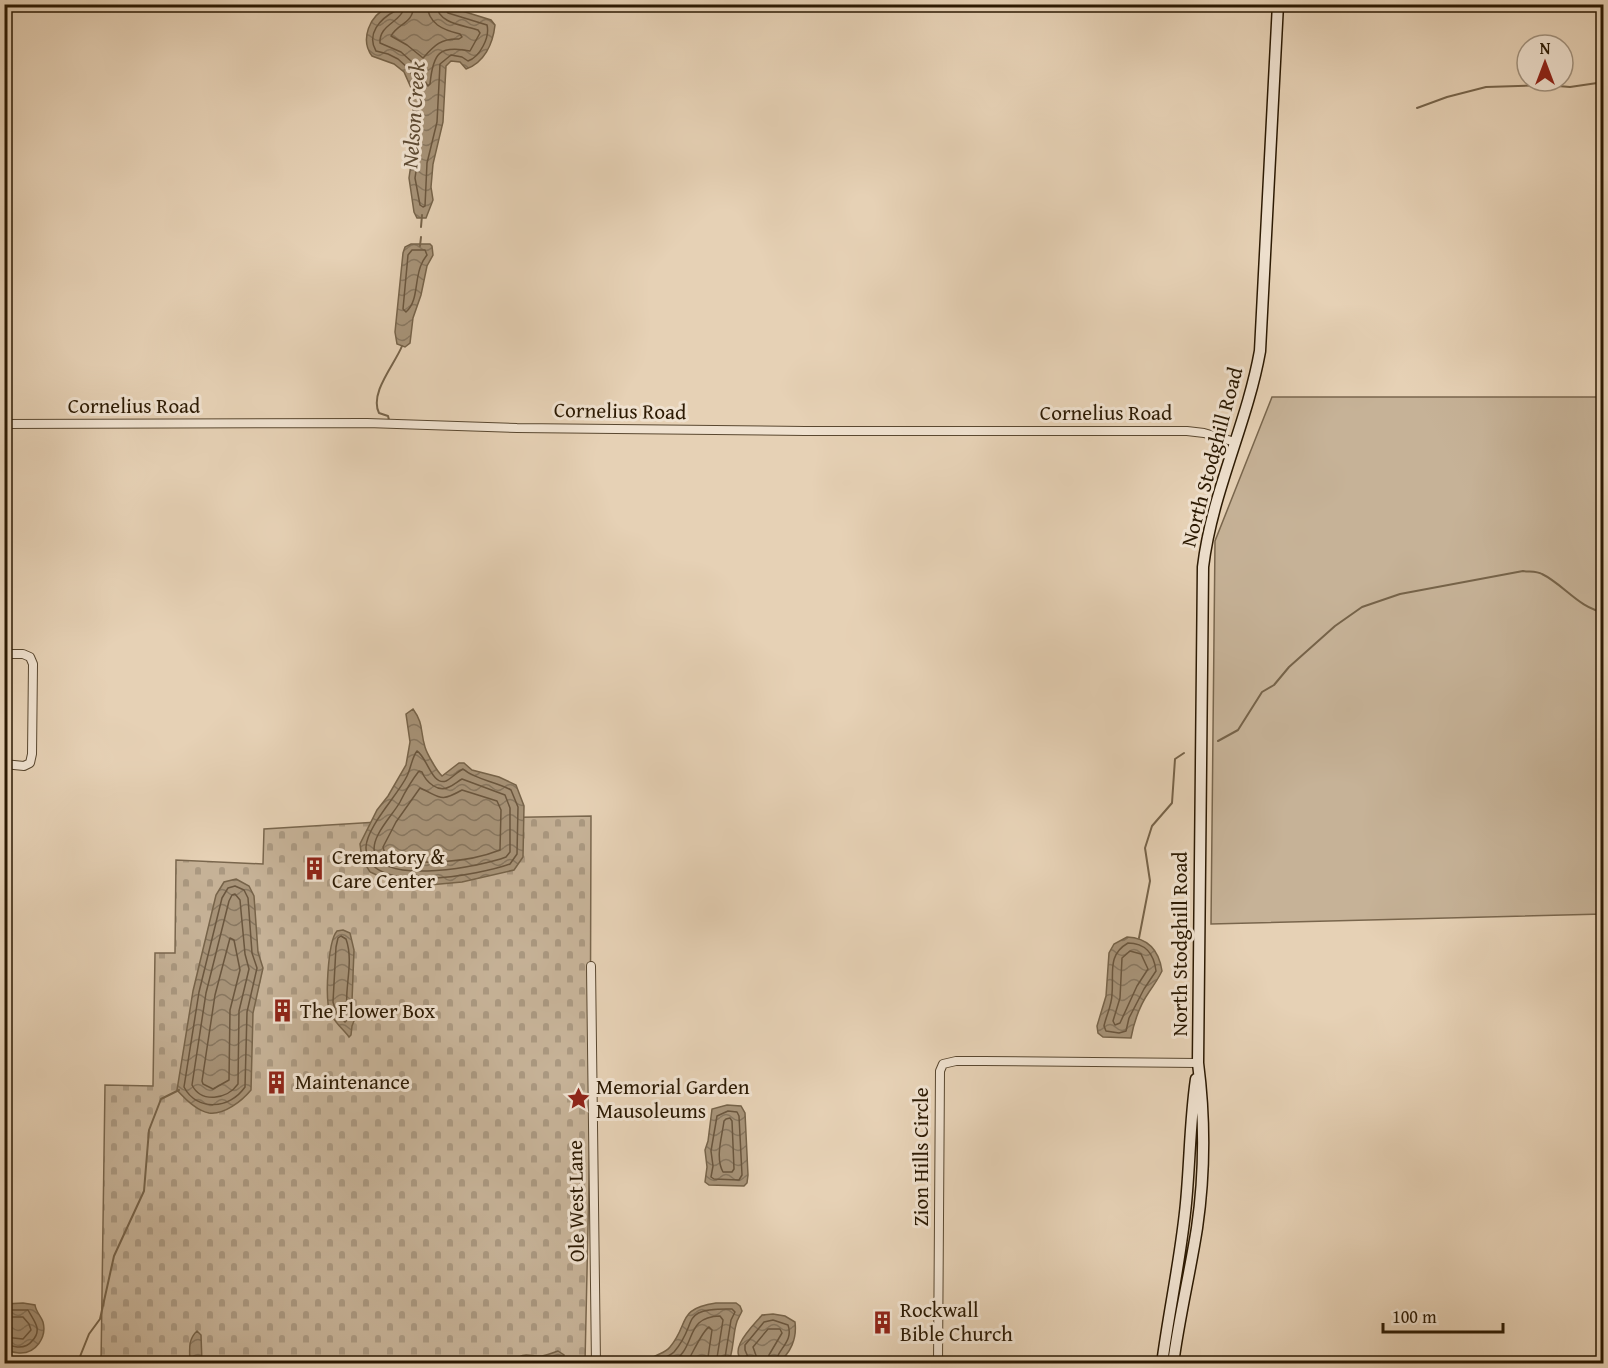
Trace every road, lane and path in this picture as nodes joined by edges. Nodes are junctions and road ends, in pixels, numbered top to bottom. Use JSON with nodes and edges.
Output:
{"nodes":[{"id":1,"x":1278,"y":4,"type":"edge"},
{"id":2,"x":4,"y":424,"type":"edge"},
{"id":3,"x":1235,"y":442,"type":"junction"},
{"id":4,"x":4,"y":654,"type":"edge"},
{"id":5,"x":4,"y":764,"type":"edge"},
{"id":6,"x":591,"y":966,"type":"dead end"},
{"id":7,"x":1198,"y":1064,"type":"junction"},
{"id":8,"x":596,"y":1364,"type":"edge"},
{"id":9,"x":938,"y":1364,"type":"edge"},
{"id":10,"x":1162,"y":1364,"type":"edge"},
{"id":11,"x":1173,"y":1364,"type":"edge"}],
"edges":[{"from":1,"to":3,"type":"street","name":"North Stodghill Road"},
{"from":2,"to":3,"type":"street","name":"Cornelius Road"},
{"from":3,"to":7,"type":"street","name":"North Stodghill Road"},
{"from":4,"to":5,"type":"street"},
{"from":6,"to":8,"type":"street","name":"Ole West Lane"},
{"from":7,"to":9,"type":"street","name":"Zion Hills Circle"},
{"from":7,"to":10,"type":"street","name":"North Stodghill Road"},
{"from":7,"to":11,"type":"street","name":"North Stodghill Road"}]}
